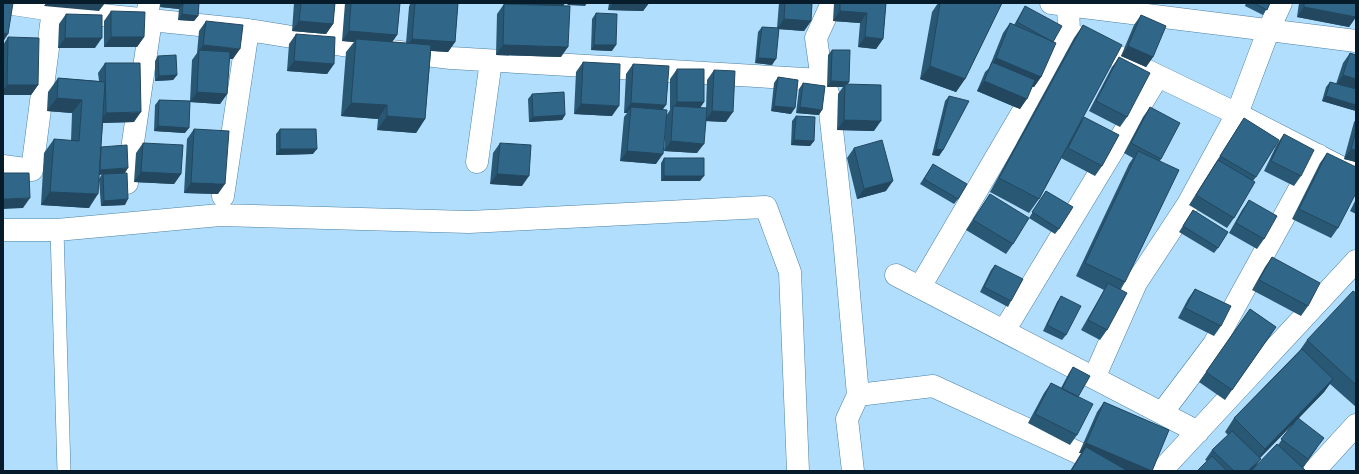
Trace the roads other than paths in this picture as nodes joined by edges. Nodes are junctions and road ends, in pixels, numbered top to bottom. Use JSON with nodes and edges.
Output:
{"nodes":[{"id":1,"x":6,"y":3,"type":"edge"},
{"id":2,"x":341,"y":3,"type":"edge"},
{"id":3,"x":832,"y":3,"type":"edge"},
{"id":4,"x":1281,"y":3,"type":"edge"},
{"id":5,"x":1062,"y":4,"type":"edge"},
{"id":6,"x":53,"y":10,"type":"junction"},
{"id":7,"x":150,"y":11,"type":"edge"},
{"id":8,"x":1269,"y":29,"type":"junction"},
{"id":9,"x":248,"y":30,"type":"junction"},
{"id":10,"x":1070,"y":34,"type":"junction"},
{"id":11,"x":1356,"y":41,"type":"edge"},
{"id":12,"x":335,"y":44,"type":"junction"},
{"id":13,"x":491,"y":61,"type":"junction"},
{"id":14,"x":1158,"y":76,"type":"junction"},
{"id":15,"x":822,"y":80,"type":"junction"},
{"id":16,"x":1237,"y":114,"type":"junction"},
{"id":17,"x":1318,"y":155,"type":"junction"},
{"id":18,"x":477,"y":162,"type":"dead end"},
{"id":19,"x":3,"y":166,"type":"edge"},
{"id":20,"x":1356,"y":175,"type":"edge"},
{"id":21,"x":127,"y":183,"type":"edge"},
{"id":22,"x":223,"y":196,"type":"edge"},
{"id":23,"x":3,"y":230,"type":"edge"},
{"id":24,"x":57,"y":230,"type":"junction"},
{"id":25,"x":1356,"y":261,"type":"edge"},
{"id":26,"x":896,"y":275,"type":"dead end"},
{"id":27,"x":920,"y":287,"type":"junction"},
{"id":28,"x":1004,"y":331,"type":"junction"},
{"id":29,"x":1094,"y":378,"type":"junction"},
{"id":30,"x":858,"y":395,"type":"junction"},
{"id":31,"x":1162,"y":413,"type":"junction"},
{"id":32,"x":1356,"y":425,"type":"edge"},
{"id":33,"x":1198,"y":432,"type":"junction"},
{"id":34,"x":64,"y":471,"type":"edge"},
{"id":35,"x":798,"y":471,"type":"edge"},
{"id":36,"x":853,"y":471,"type":"edge"},
{"id":37,"x":1118,"y":471,"type":"edge"},
{"id":38,"x":1161,"y":471,"type":"edge"},
{"id":39,"x":1314,"y":471,"type":"edge"}],
"edges":[{"from":1,"to":6,"type":"street"},
{"from":2,"to":12,"type":"street"},
{"from":3,"to":15,"type":"street"},
{"from":4,"to":8,"type":"street"},
{"from":5,"to":8,"type":"street"},
{"from":5,"to":10,"type":"street"},
{"from":6,"to":7,"type":"street"},
{"from":6,"to":19,"type":"street"},
{"from":7,"to":9,"type":"street"},
{"from":7,"to":21,"type":"street"},
{"from":8,"to":11,"type":"street"},
{"from":8,"to":16,"type":"street"},
{"from":9,"to":12,"type":"street"},
{"from":9,"to":22,"type":"street"},
{"from":10,"to":14,"type":"street"},
{"from":10,"to":27,"type":"street"},
{"from":12,"to":13,"type":"street"},
{"from":13,"to":15,"type":"street"},
{"from":13,"to":18,"type":"street"},
{"from":14,"to":16,"type":"street"},
{"from":14,"to":28,"type":"street"},
{"from":15,"to":30,"type":"street"},
{"from":16,"to":17,"type":"street"},
{"from":16,"to":29,"type":"street"},
{"from":17,"to":20,"type":"street"},
{"from":17,"to":31,"type":"street"},
{"from":23,"to":24,"type":"street"},
{"from":24,"to":34,"type":"lane"},
{"from":24,"to":35,"type":"street"},
{"from":25,"to":33,"type":"street"},
{"from":26,"to":27,"type":"street"},
{"from":27,"to":28,"type":"street"},
{"from":28,"to":29,"type":"street"},
{"from":29,"to":31,"type":"street"},
{"from":30,"to":36,"type":"street"},
{"from":30,"to":37,"type":"street"},
{"from":31,"to":33,"type":"street"},
{"from":32,"to":39,"type":"street"},
{"from":33,"to":38,"type":"street"}]}
